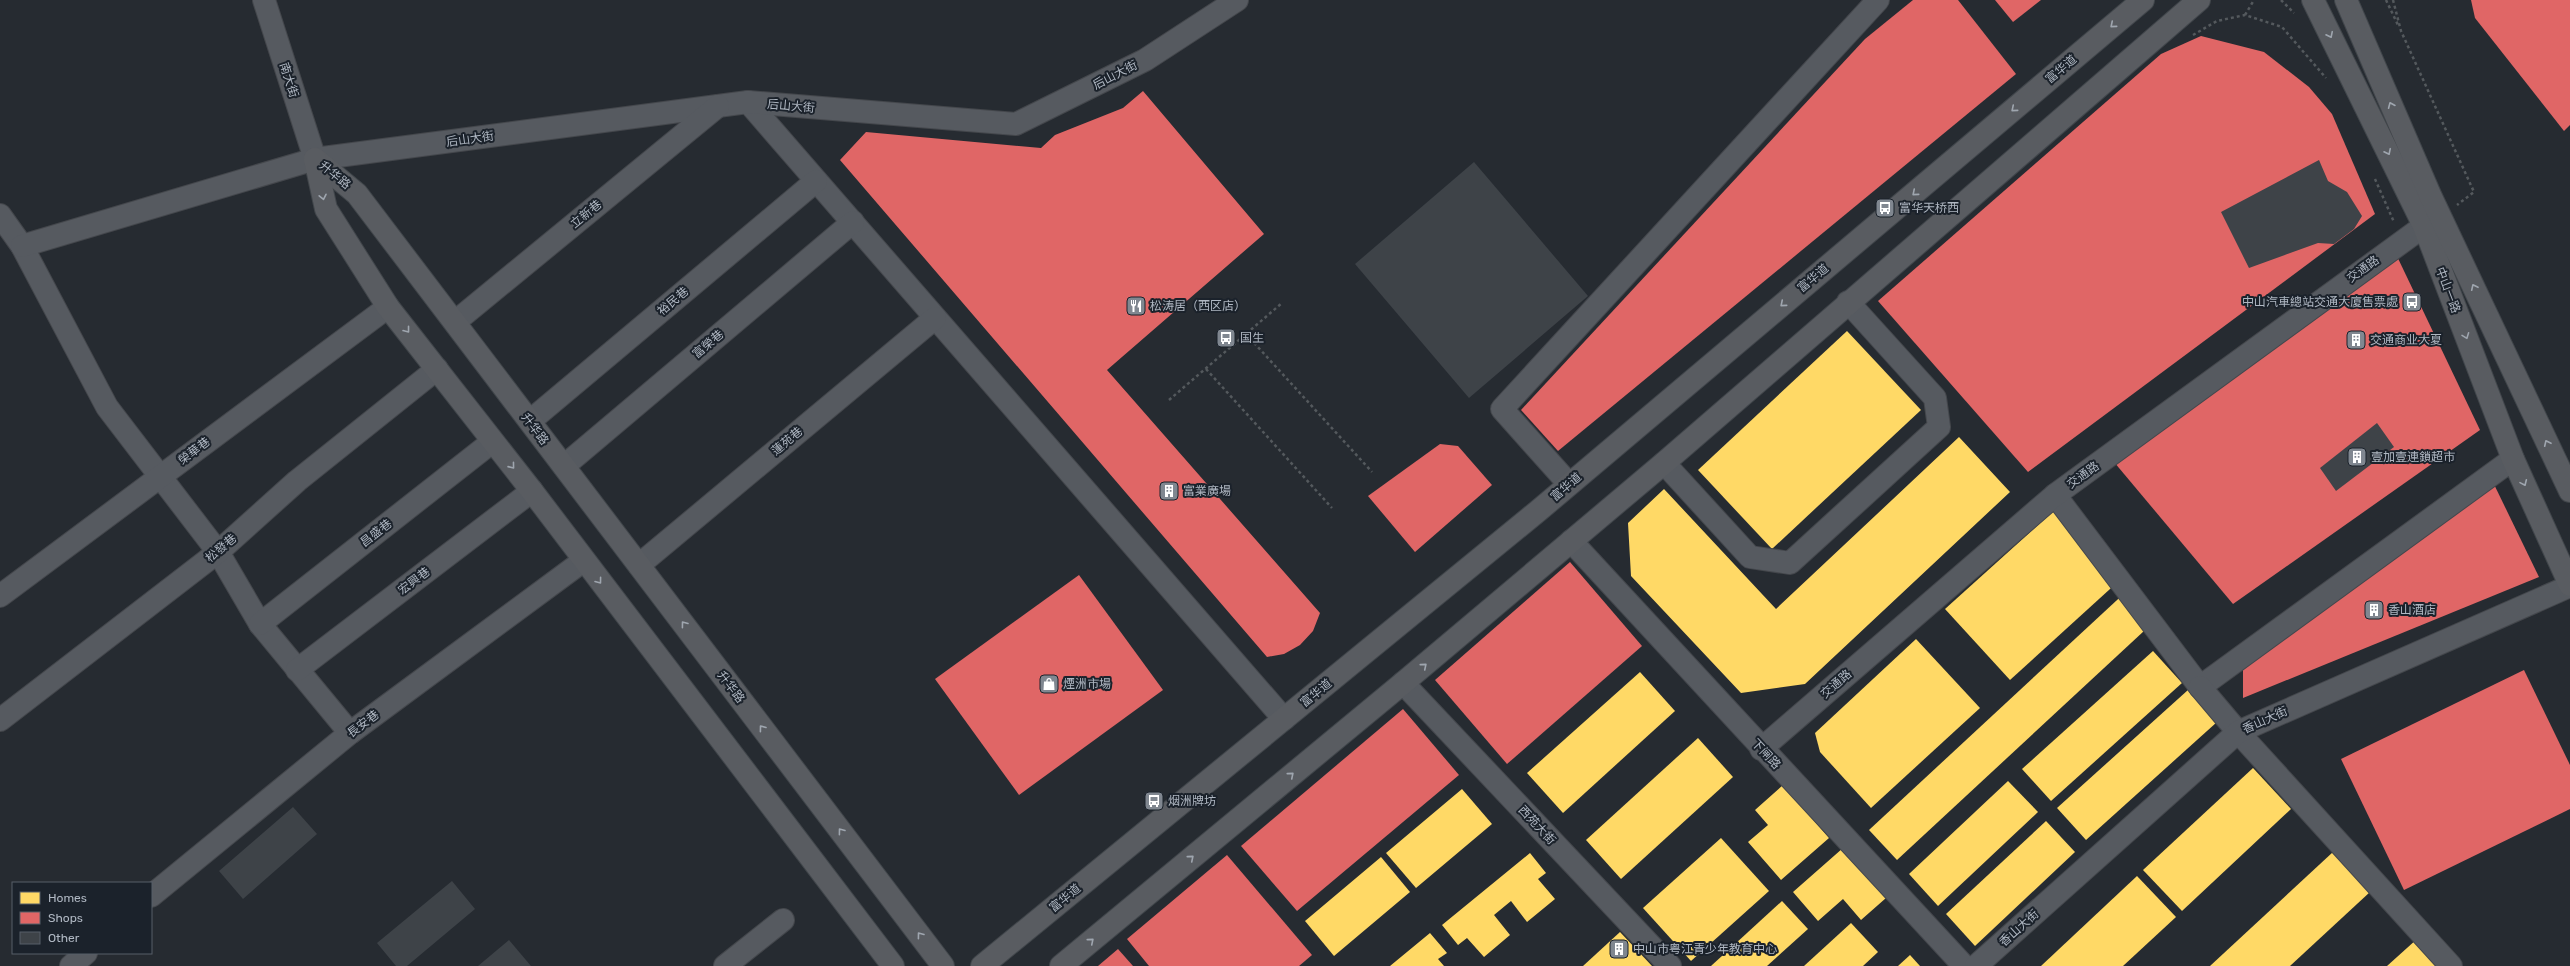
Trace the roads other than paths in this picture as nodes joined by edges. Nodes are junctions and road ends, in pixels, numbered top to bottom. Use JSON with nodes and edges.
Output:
{"nodes":[{"id":1,"x":264,"y":0,"type":"edge"},
{"id":2,"x":1238,"y":0,"type":"edge"},
{"id":3,"x":1878,"y":0,"type":"edge"},
{"id":4,"x":2143,"y":0,"type":"edge"},
{"id":5,"x":2199,"y":0,"type":"edge"},
{"id":6,"x":2313,"y":0,"type":"edge"},
{"id":7,"x":2346,"y":0,"type":"edge"},
{"id":8,"x":748,"y":102,"type":"junction"},
{"id":9,"x":718,"y":106,"type":"junction"},
{"id":10,"x":315,"y":159,"type":"junction"},
{"id":11,"x":816,"y":181,"type":"junction"},
{"id":12,"x":0,"y":215,"type":"edge"},
{"id":13,"x":852,"y":222,"type":"junction"},
{"id":14,"x":2432,"y":222,"type":"junction"},
{"id":15,"x":22,"y":246,"type":"junction"},
{"id":16,"x":1848,"y":302,"type":"junction"},
{"id":17,"x":388,"y":307,"type":"junction"},
{"id":18,"x":936,"y":318,"type":"junction"},
{"id":19,"x":455,"y":322,"type":"junction"},
{"id":20,"x":437,"y":369,"type":"junction"},
{"id":21,"x":530,"y":421,"type":"junction"},
{"id":22,"x":492,"y":442,"type":"junction"},
{"id":23,"x":2513,"y":459,"type":"junction"},
{"id":24,"x":1664,"y":463,"type":"junction"},
{"id":25,"x":564,"y":466,"type":"junction"},
{"id":26,"x":160,"y":476,"type":"junction"},
{"id":27,"x":1569,"y":484,"type":"junction"},
{"id":28,"x":532,"y":491,"type":"junction"},
{"id":29,"x":2570,"y":491,"type":"edge"},
{"id":30,"x":2055,"y":494,"type":"junction"},
{"id":31,"x":1571,"y":541,"type":"junction"},
{"id":32,"x":218,"y":552,"type":"junction"},
{"id":33,"x":583,"y":561,"type":"junction"},
{"id":34,"x":639,"y":565,"type":"junction"},
{"id":35,"x":2570,"y":586,"type":"edge"},
{"id":36,"x":0,"y":596,"type":"edge"},
{"id":37,"x":260,"y":624,"type":"junction"},
{"id":38,"x":296,"y":670,"type":"junction"},
{"id":39,"x":1403,"y":683,"type":"junction"},
{"id":40,"x":2200,"y":687,"type":"junction"},
{"id":41,"x":1284,"y":719,"type":"junction"},
{"id":42,"x":0,"y":720,"type":"edge"},
{"id":43,"x":2238,"y":732,"type":"junction"},
{"id":44,"x":350,"y":733,"type":"junction"},
{"id":45,"x":1762,"y":749,"type":"junction"},
{"id":46,"x":152,"y":895,"type":"edge"},
{"id":47,"x":783,"y":920,"type":"dead end"},
{"id":48,"x":85,"y":954,"type":"edge"},
{"id":49,"x":71,"y":966,"type":"edge"},
{"id":50,"x":725,"y":966,"type":"edge"},
{"id":51,"x":892,"y":966,"type":"edge"},
{"id":52,"x":943,"y":966,"type":"edge"},
{"id":53,"x":982,"y":966,"type":"edge"},
{"id":54,"x":1061,"y":966,"type":"edge"},
{"id":55,"x":1670,"y":966,"type":"edge"},
{"id":56,"x":1964,"y":966,"type":"edge"},
{"id":57,"x":1976,"y":966,"type":"edge"},
{"id":58,"x":2451,"y":966,"type":"edge"}],
"edges":[{"from":1,"to":10,"type":"street","name":"南大街"},
{"from":2,"to":8,"type":"street","name":"后山大街"},
{"from":3,"to":27,"type":"street"},
{"from":4,"to":27,"type":"main road","name":"富华道","one_way":true},
{"from":5,"to":16,"type":"main road"},
{"from":6,"to":14,"type":"main road","name":"中山一路","one_way":true},
{"from":14,"to":7,"type":"main road","name":"中山一路","one_way":true},
{"from":8,"to":9,"type":"street","name":"后山大街"},
{"from":8,"to":11,"type":"street"},
{"from":9,"to":10,"type":"street","name":"后山大街"},
{"from":9,"to":19,"type":"street","name":"立新巷"},
{"from":10,"to":15,"type":"street","name":"后山大街"},
{"from":10,"to":17,"type":"main road","name":"升华路","one_way":true},
{"from":10,"to":19,"type":"main road","name":"升华路"},
{"from":11,"to":13,"type":"street"},
{"from":11,"to":21,"type":"street","name":"裕民巷"},
{"from":12,"to":15,"type":"street"},
{"from":13,"to":18,"type":"street"},
{"from":13,"to":25,"type":"street","name":"富榮巷"},
{"from":14,"to":23,"type":"main road","name":"中山一路","one_way":true},
{"from":29,"to":14,"type":"main road","name":"中山一路","one_way":true},
{"from":14,"to":30,"type":"street","name":"交通路"},
{"from":15,"to":26,"type":"street"},
{"from":16,"to":24,"type":"main road"},
{"from":16,"to":24,"type":"street"},
{"from":17,"to":20,"type":"main road","name":"升华路","one_way":true},
{"from":17,"to":26,"type":"street","name":"榮華巷"},
{"from":18,"to":34,"type":"street","name":"蓮苑巷"},
{"from":18,"to":41,"type":"street"},
{"from":19,"to":21,"type":"main road","name":"升华路"},
{"from":20,"to":22,"type":"main road","name":"升华路"},
{"from":20,"to":32,"type":"street","name":"松發巷"},
{"from":21,"to":25,"type":"main road","name":"升华路"},
{"from":22,"to":28,"type":"main road","name":"升华路","one_way":true},
{"from":22,"to":37,"type":"street","name":"昌盛巷"},
{"from":23,"to":35,"type":"main road","name":"中山一路","one_way":true},
{"from":23,"to":40,"type":"street"},
{"from":24,"to":31,"type":"main road"},
{"from":25,"to":34,"type":"main road","name":"升华路"},
{"from":26,"to":32,"type":"street"},
{"from":26,"to":36,"type":"street","name":"榮華巷"},
{"from":27,"to":41,"type":"main road","name":"富华道"},
{"from":28,"to":33,"type":"main road","name":"升华路"},
{"from":28,"to":38,"type":"street","name":"宏興巷"},
{"from":30,"to":40,"type":"street"},
{"from":30,"to":45,"type":"street","name":"交通路"},
{"from":39,"to":31,"type":"main road","one_way":true},
{"from":31,"to":45,"type":"street","name":"下闸路"},
{"from":32,"to":37,"type":"street"},
{"from":32,"to":42,"type":"street","name":"松發巷"},
{"from":33,"to":44,"type":"street","name":"長安巷"},
{"from":33,"to":51,"type":"main road","name":"升华路","one_way":true},
{"from":52,"to":34,"type":"main road","name":"升华路","one_way":true},
{"from":35,"to":43,"type":"street","name":"香山大街"},
{"from":37,"to":38,"type":"street"},
{"from":38,"to":44,"type":"street"},
{"from":54,"to":39,"type":"main road","one_way":true},
{"from":39,"to":55,"type":"street","name":"西苑大街"},
{"from":40,"to":43,"type":"street"},
{"from":41,"to":53,"type":"main road","name":"富华道"},
{"from":43,"to":57,"type":"street","name":"香山大街"},
{"from":43,"to":58,"type":"street"},
{"from":44,"to":46,"type":"street","name":"長安巷"},
{"from":45,"to":56,"type":"street","name":"下闸路"},
{"from":47,"to":50,"type":"street"},
{"from":48,"to":49,"type":"street"}]}
